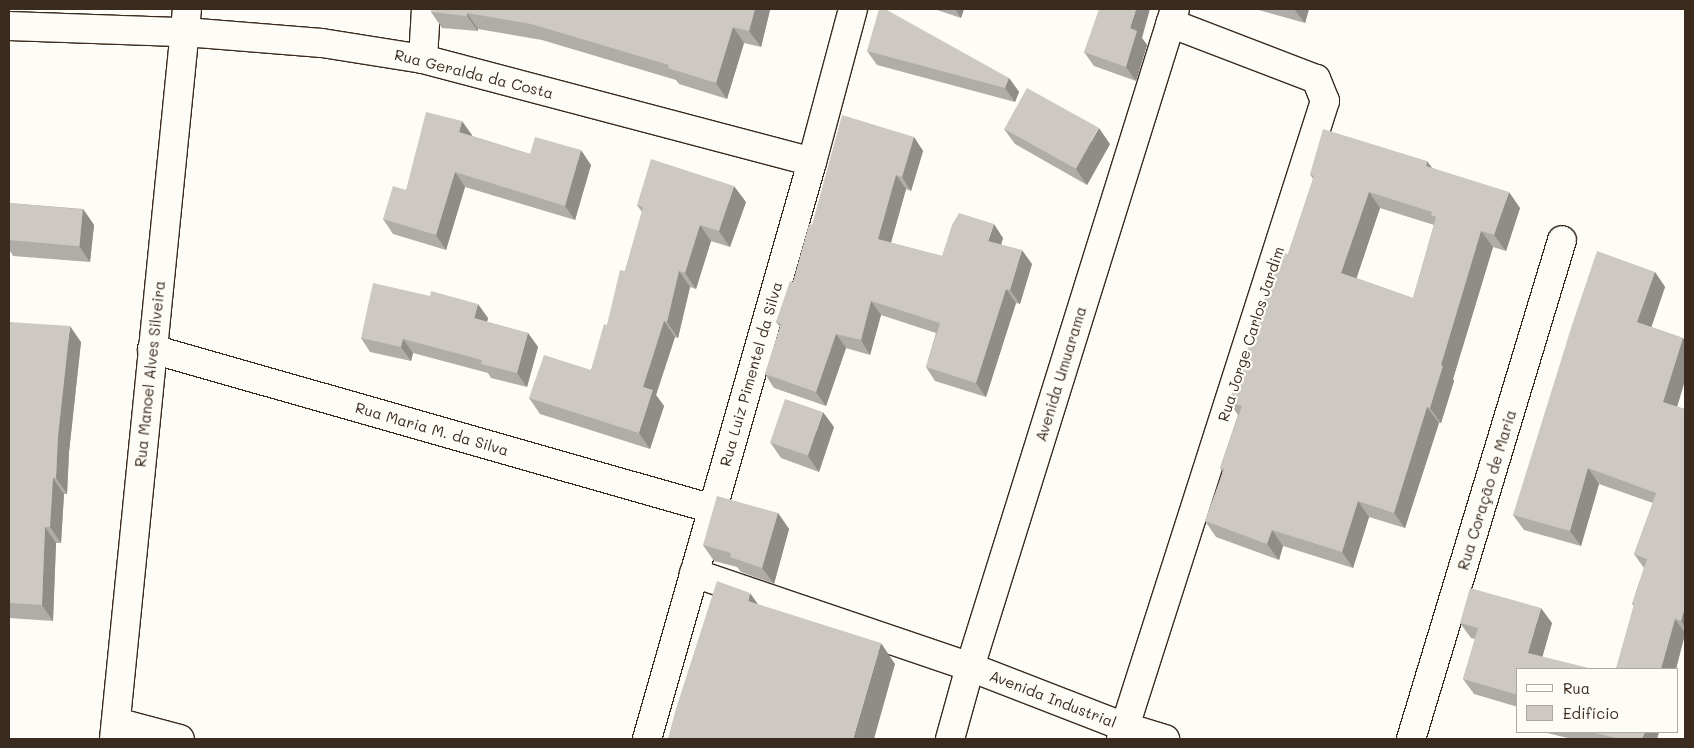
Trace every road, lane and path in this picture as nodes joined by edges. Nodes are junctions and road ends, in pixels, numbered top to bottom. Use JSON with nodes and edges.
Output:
{"nodes":[{"id":1,"x":426,"y":9,"type":"edge"},
{"id":2,"x":853,"y":9,"type":"edge"},
{"id":3,"x":1172,"y":16,"type":"edge"},
{"id":4,"x":186,"y":20,"type":"edge"},
{"id":5,"x":9,"y":26,"type":"edge"},
{"id":6,"x":422,"y":59,"type":"junction"},
{"id":7,"x":812,"y":162,"type":"junction"},
{"id":8,"x":1562,"y":240,"type":"dead end"},
{"id":9,"x":152,"y":349,"type":"junction"},
{"id":10,"x":713,"y":509,"type":"junction"},
{"id":11,"x":694,"y":573,"type":"junction"},
{"id":12,"x":970,"y":667,"type":"junction"},
{"id":13,"x":115,"y":731,"type":"edge"},
{"id":14,"x":1123,"y":733,"type":"edge"},
{"id":15,"x":180,"y":739,"type":"edge"},
{"id":16,"x":647,"y":739,"type":"edge"},
{"id":17,"x":950,"y":739,"type":"edge"},
{"id":18,"x":1165,"y":739,"type":"edge"},
{"id":19,"x":1411,"y":739,"type":"edge"}],
"edges":[{"from":1,"to":6,"type":"street"},
{"from":2,"to":7,"type":"street","name":"Rua Luiz Pimentel da Silva"},
{"from":3,"to":12,"type":"street","name":"Avenida Umuarama"},
{"from":3,"to":14,"type":"street","name":"Rua Jorge Carlos Jardim"},
{"from":4,"to":5,"type":"street","name":"Rua Geralda da Costa"},
{"from":4,"to":6,"type":"street","name":"Rua Geralda da Costa"},
{"from":4,"to":9,"type":"street","name":"Rua Manoel Alves Silveira"},
{"from":6,"to":7,"type":"street","name":"Rua Geralda da Costa"},
{"from":7,"to":10,"type":"street","name":"Rua Luiz Pimentel da Silva"},
{"from":8,"to":19,"type":"street","name":"Rua Coração de Maria"},
{"from":9,"to":10,"type":"street","name":"Rua Maria M. da Silva"},
{"from":9,"to":13,"type":"street","name":"Rua Manoel Alves Silveira"},
{"from":10,"to":11,"type":"street","name":"Rua Luiz Pimentel da Silva"},
{"from":11,"to":12,"type":"street","name":"Avenida Industrial"},
{"from":11,"to":16,"type":"street","name":"Rua Luiz Pimentel da Silva"},
{"from":12,"to":14,"type":"street","name":"Avenida Industrial"},
{"from":12,"to":17,"type":"street","name":"Avenida Umuarama"},
{"from":13,"to":15,"type":"street"},
{"from":14,"to":18,"type":"street","name":"Avenida Industrial"}]}
